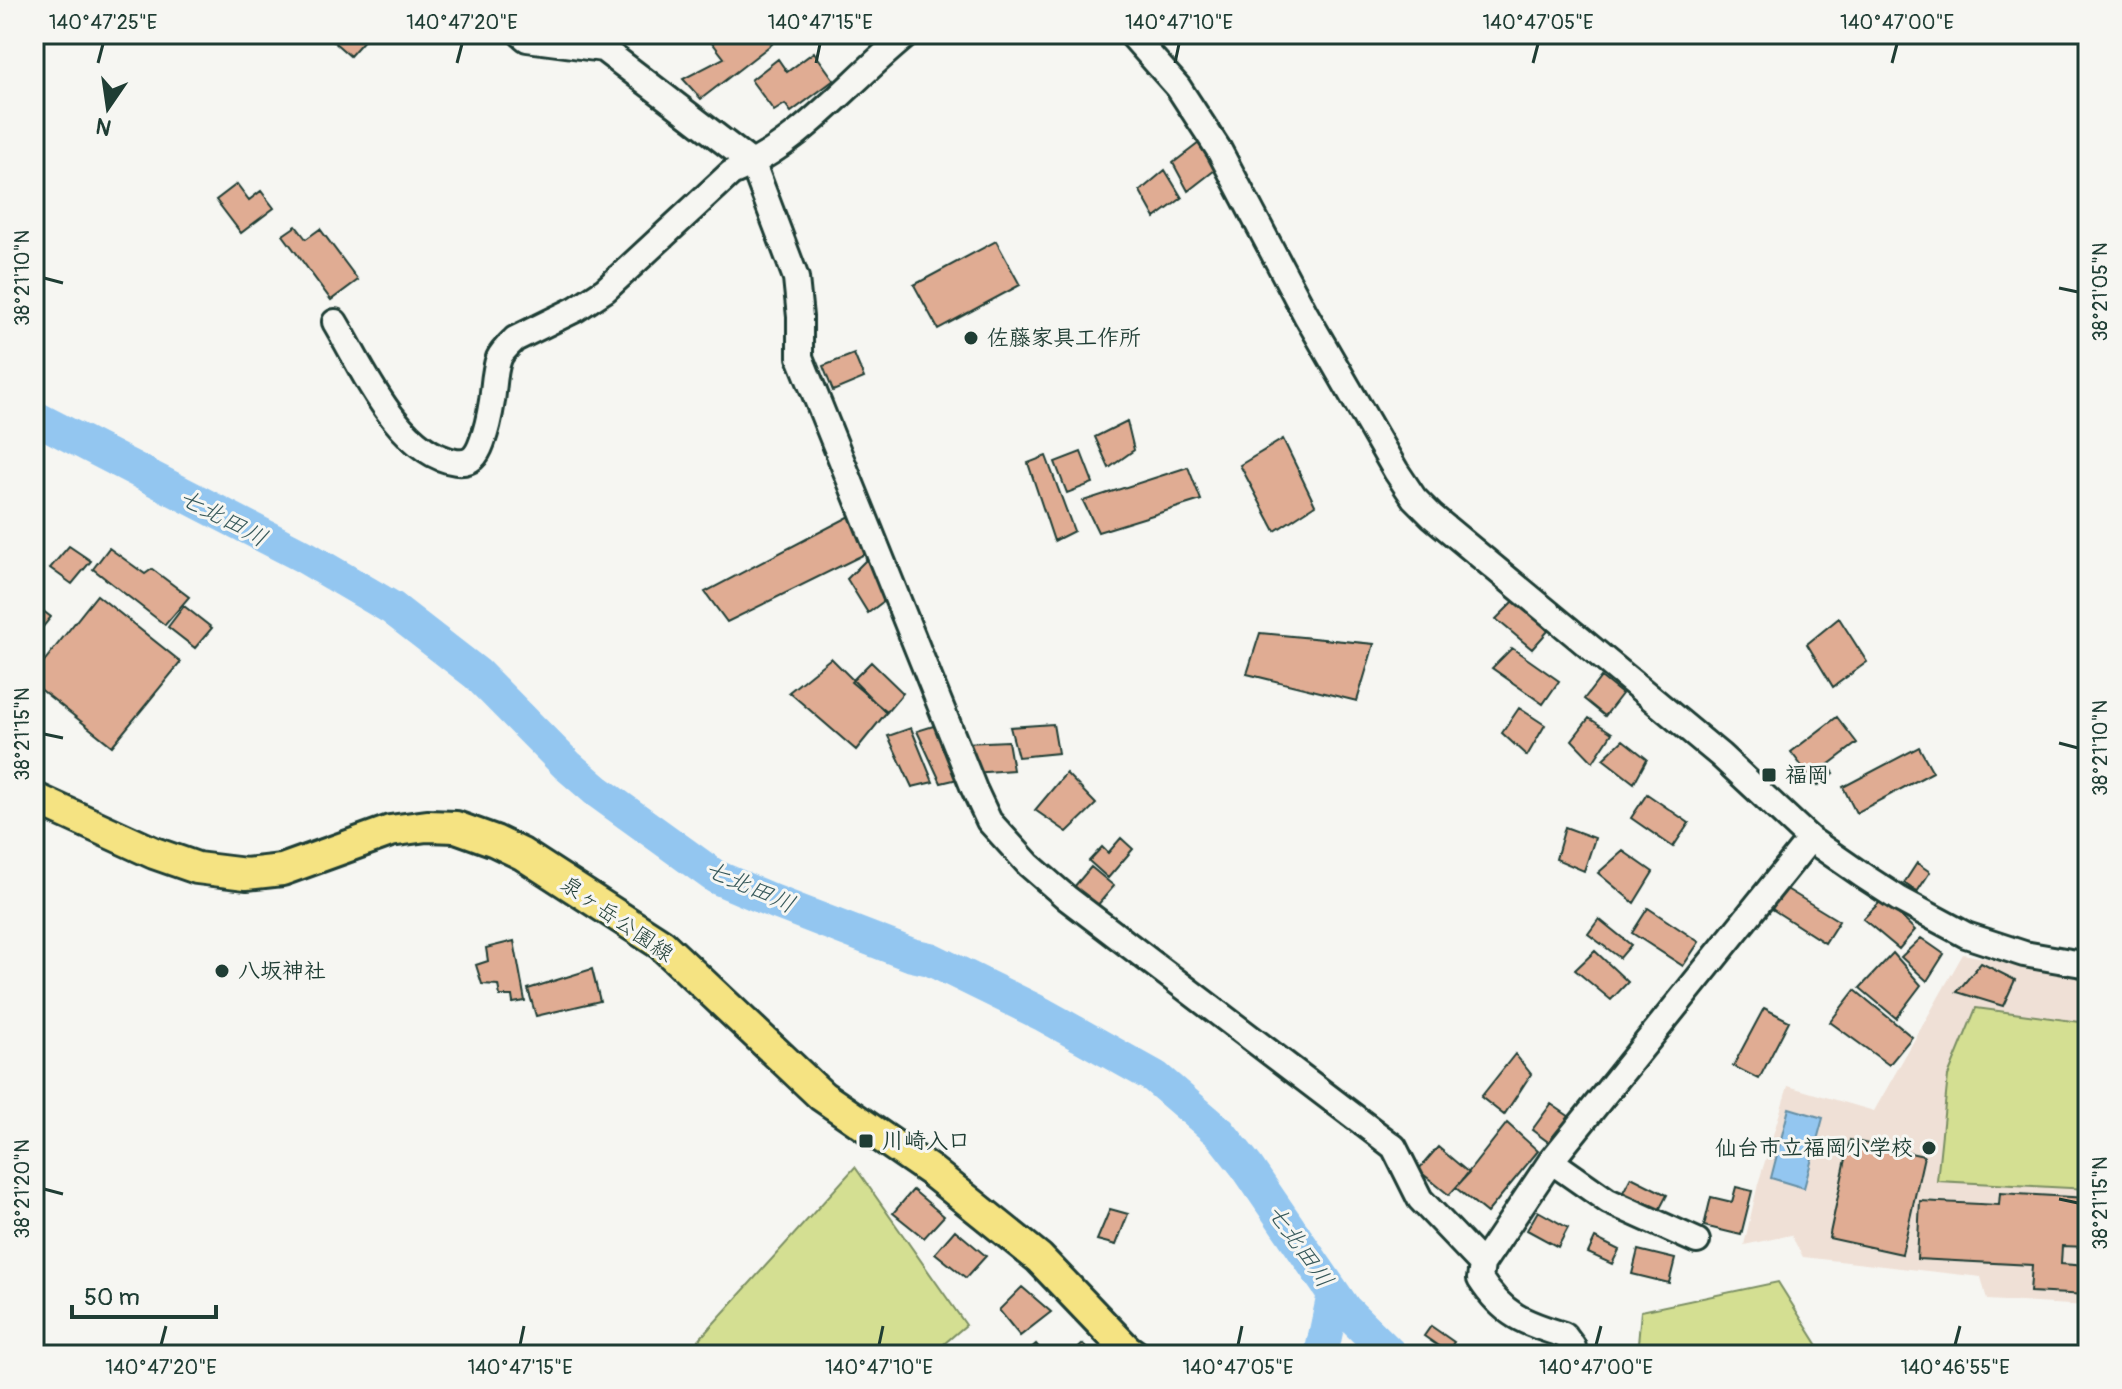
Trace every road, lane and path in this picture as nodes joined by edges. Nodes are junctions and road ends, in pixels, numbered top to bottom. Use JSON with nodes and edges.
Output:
{"nodes":[{"id":1,"x":521,"y":34,"type":"edge"},
{"id":2,"x":908,"y":34,"type":"edge"},
{"id":3,"x":1131,"y":34,"type":"edge"},
{"id":4,"x":753,"y":164,"type":"junction"},
{"id":5,"x":335,"y":322,"type":"dead end"},
{"id":6,"x":34,"y":798,"type":"edge"},
{"id":7,"x":1810,"y":839,"type":"junction"},
{"id":8,"x":2088,"y":965,"type":"edge"},
{"id":9,"x":1551,"y":1161,"type":"junction"},
{"id":10,"x":1697,"y":1241,"type":"dead end"},
{"id":11,"x":1482,"y":1264,"type":"junction"},
{"id":12,"x":1134,"y":1355,"type":"edge"},
{"id":13,"x":1573,"y":1355,"type":"edge"}],
"edges":[{"from":1,"to":4,"type":"street"},
{"from":2,"to":4,"type":"street"},
{"from":3,"to":7,"type":"street"},
{"from":4,"to":5,"type":"street"},
{"from":4,"to":11,"type":"street"},
{"from":6,"to":12,"type":"main road","name":"泉ヶ岳公園線"},
{"from":7,"to":8,"type":"street"},
{"from":7,"to":9,"type":"street"},
{"from":9,"to":10,"type":"street"},
{"from":9,"to":11,"type":"street"},
{"from":11,"to":13,"type":"street"}]}
